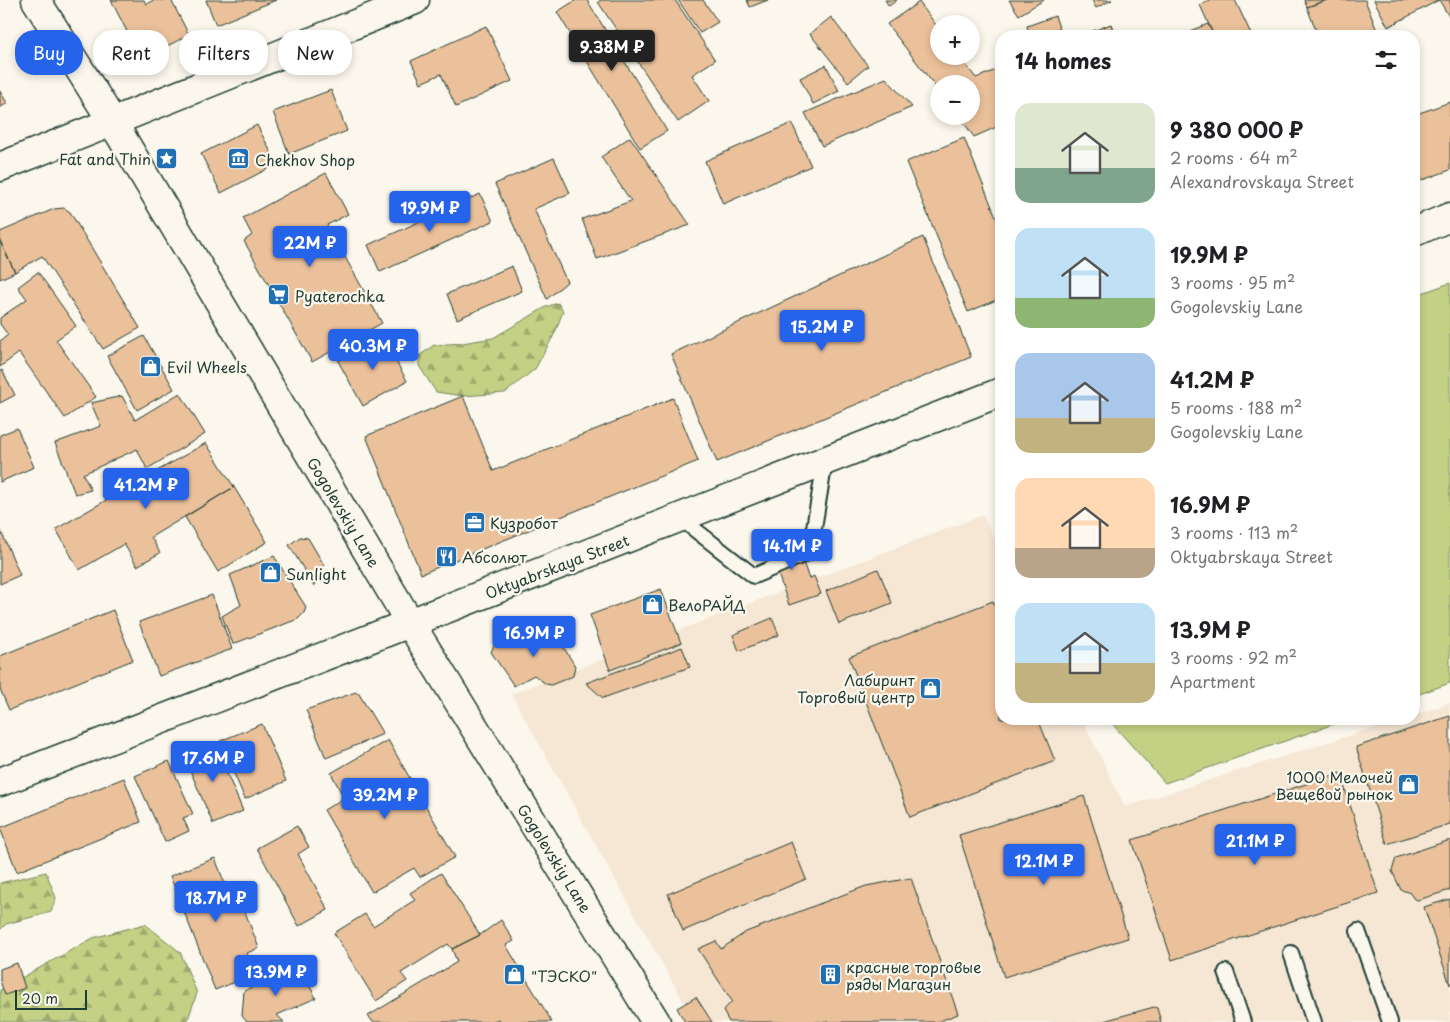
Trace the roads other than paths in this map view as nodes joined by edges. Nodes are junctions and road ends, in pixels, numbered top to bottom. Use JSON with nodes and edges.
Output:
{"nodes":[{"id":1,"x":36,"y":0,"type":"edge"},
{"id":2,"x":414,"y":0,"type":"edge"},
{"id":3,"x":112,"y":121,"type":"junction"},
{"id":4,"x":0,"y":167,"type":"edge"},
{"id":5,"x":1450,"y":218,"type":"edge"},
{"id":6,"x":1420,"y":230,"type":"edge"},
{"id":7,"x":995,"y":394,"type":"edge"},
{"id":8,"x":825,"y":461,"type":"junction"},
{"id":9,"x":680,"y":518,"type":"junction"},
{"id":10,"x":410,"y":623,"type":"junction"},
{"id":11,"x":0,"y":782,"type":"edge"},
{"id":12,"x":1358,"y":931,"type":"dead end"},
{"id":13,"x":1291,"y":953,"type":"dead end"},
{"id":14,"x":1226,"y":972,"type":"dead end"},
{"id":15,"x":656,"y":1022,"type":"edge"},
{"id":16,"x":1243,"y":1022,"type":"edge"},
{"id":17,"x":1314,"y":1022,"type":"edge"},
{"id":18,"x":1390,"y":1022,"type":"edge"}],
"edges":[{"from":1,"to":3,"type":"main road","name":"Gogolevskiy Lane"},
{"from":2,"to":3,"type":"main road"},
{"from":3,"to":4,"type":"main road"},
{"from":3,"to":10,"type":"main road","name":"Gogolevskiy Lane"},
{"from":5,"to":6,"type":"main road"},
{"from":7,"to":8,"type":"main road","name":"Oktyabrskaya Street"},
{"from":8,"to":9,"type":"main road","name":"Oktyabrskaya Street"},
{"from":8,"to":9,"type":"lane"},
{"from":9,"to":10,"type":"main road","name":"Oktyabrskaya Street"},
{"from":10,"to":11,"type":"main road","name":"Oktyabrskaya Street"},
{"from":10,"to":15,"type":"main road","name":"Gogolevskiy Lane"},
{"from":12,"to":18,"type":"lane"},
{"from":13,"to":17,"type":"lane"},
{"from":14,"to":16,"type":"lane"}]}
